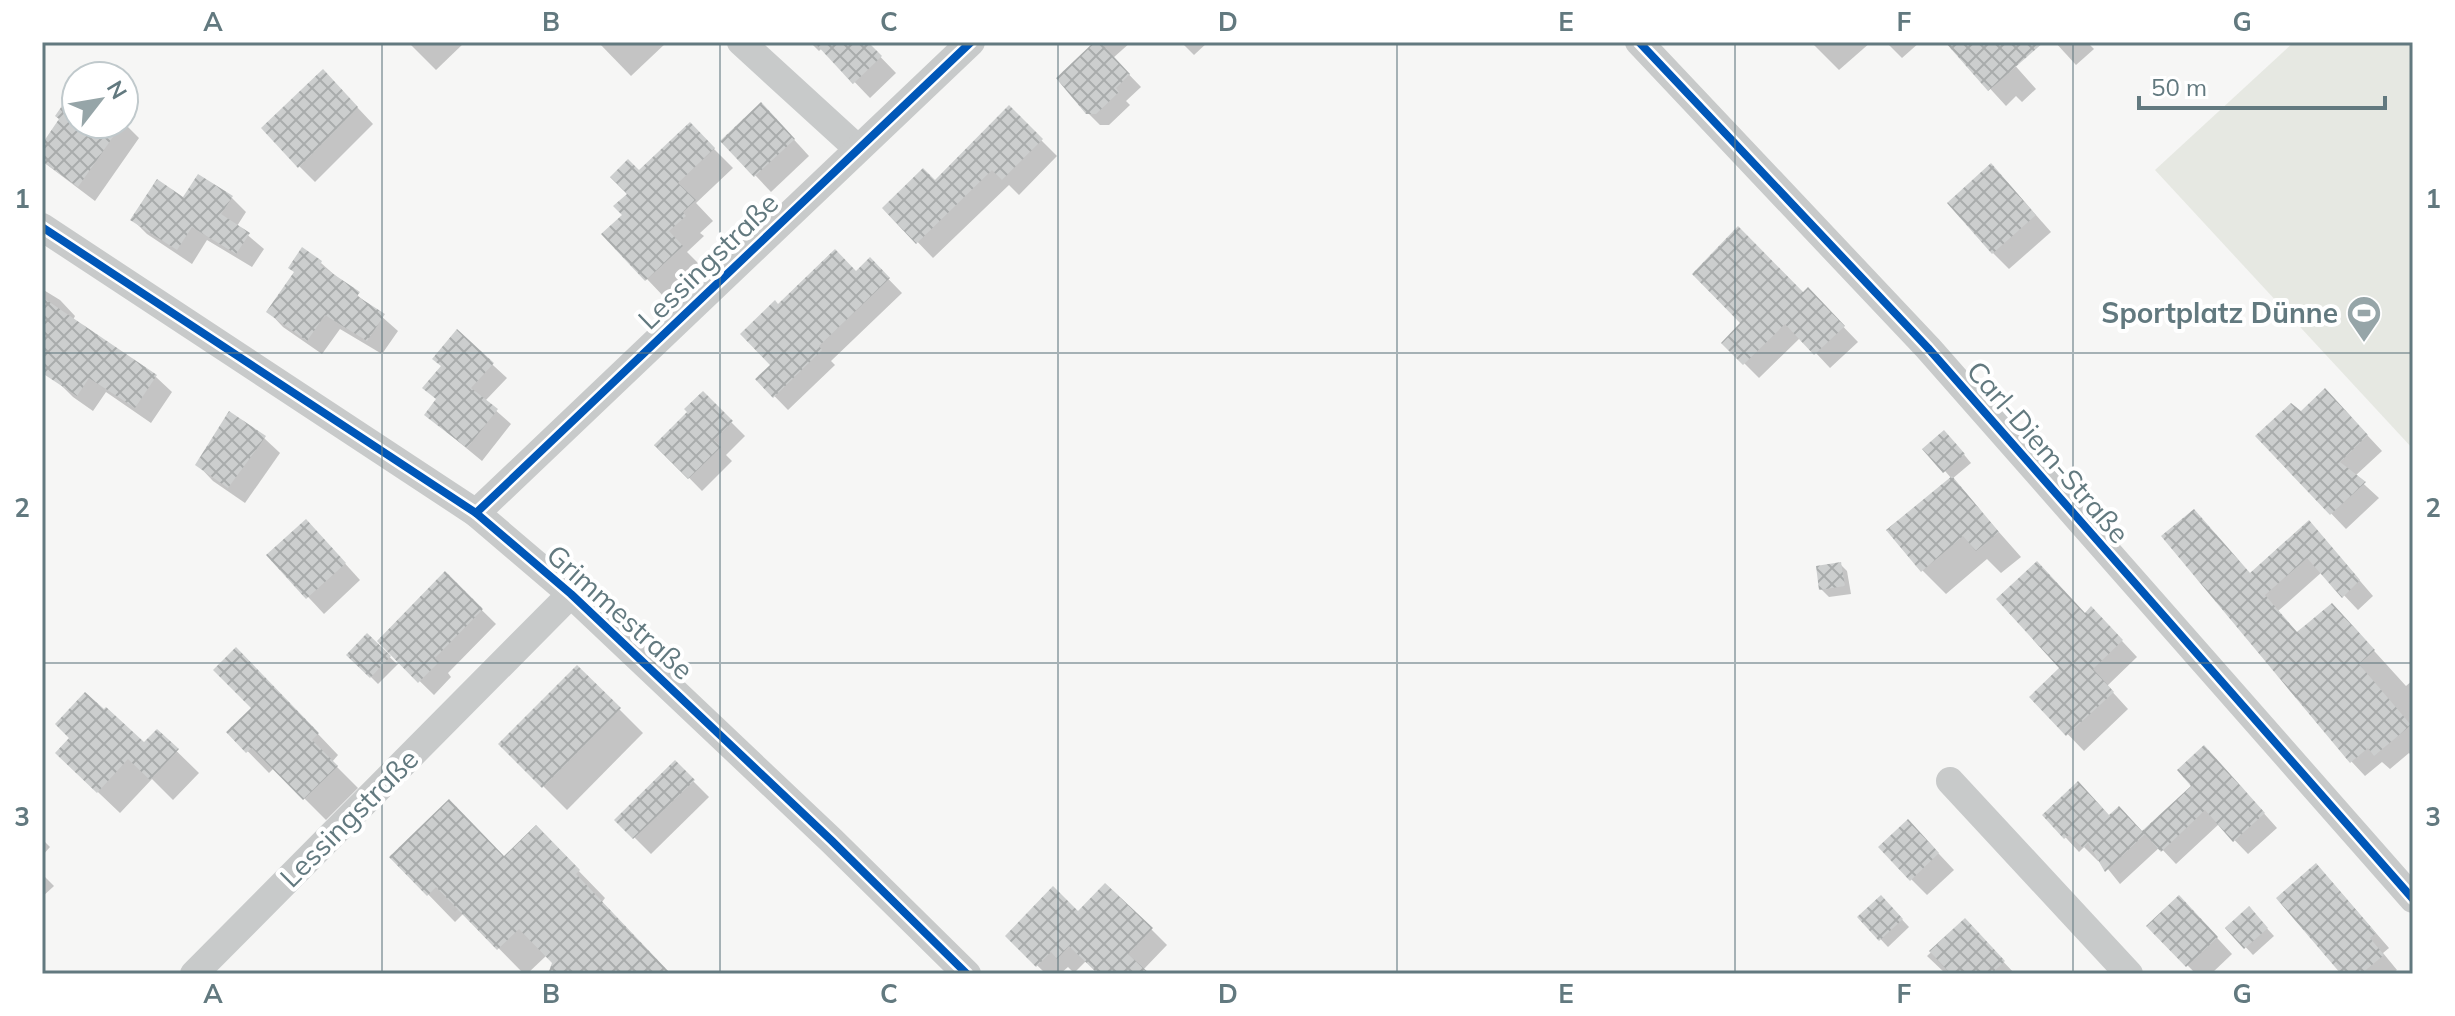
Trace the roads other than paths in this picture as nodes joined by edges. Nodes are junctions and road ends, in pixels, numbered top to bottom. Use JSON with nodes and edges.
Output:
{"nodes":[{"id":1,"x":741,"y":42,"type":"edge"},
{"id":2,"x":971,"y":42,"type":"edge"},
{"id":3,"x":1639,"y":42,"type":"edge"},
{"id":4,"x":857,"y":148,"type":"junction"},
{"id":5,"x":42,"y":227,"type":"edge"},
{"id":6,"x":476,"y":513,"type":"junction"},
{"id":7,"x":571,"y":594,"type":"junction"},
{"id":8,"x":1950,"y":781,"type":"dead end"},
{"id":9,"x":2413,"y":899,"type":"edge"},
{"id":10,"x":194,"y":974,"type":"edge"},
{"id":11,"x":967,"y":974,"type":"edge"},
{"id":12,"x":2129,"y":974,"type":"edge"}],
"edges":[{"from":1,"to":4,"type":"street"},
{"from":2,"to":4,"type":"street","name":"Lessingstraße"},
{"from":3,"to":9,"type":"street","name":"Carl-Diem-Straße"},
{"from":4,"to":6,"type":"street","name":"Lessingstraße"},
{"from":5,"to":6,"type":"street","name":"Grimmestraße"},
{"from":6,"to":7,"type":"street","name":"Grimmestraße"},
{"from":7,"to":10,"type":"street","name":"Lessingstraße"},
{"from":7,"to":11,"type":"street","name":"Grimmestraße"},
{"from":8,"to":12,"type":"street"}]}
